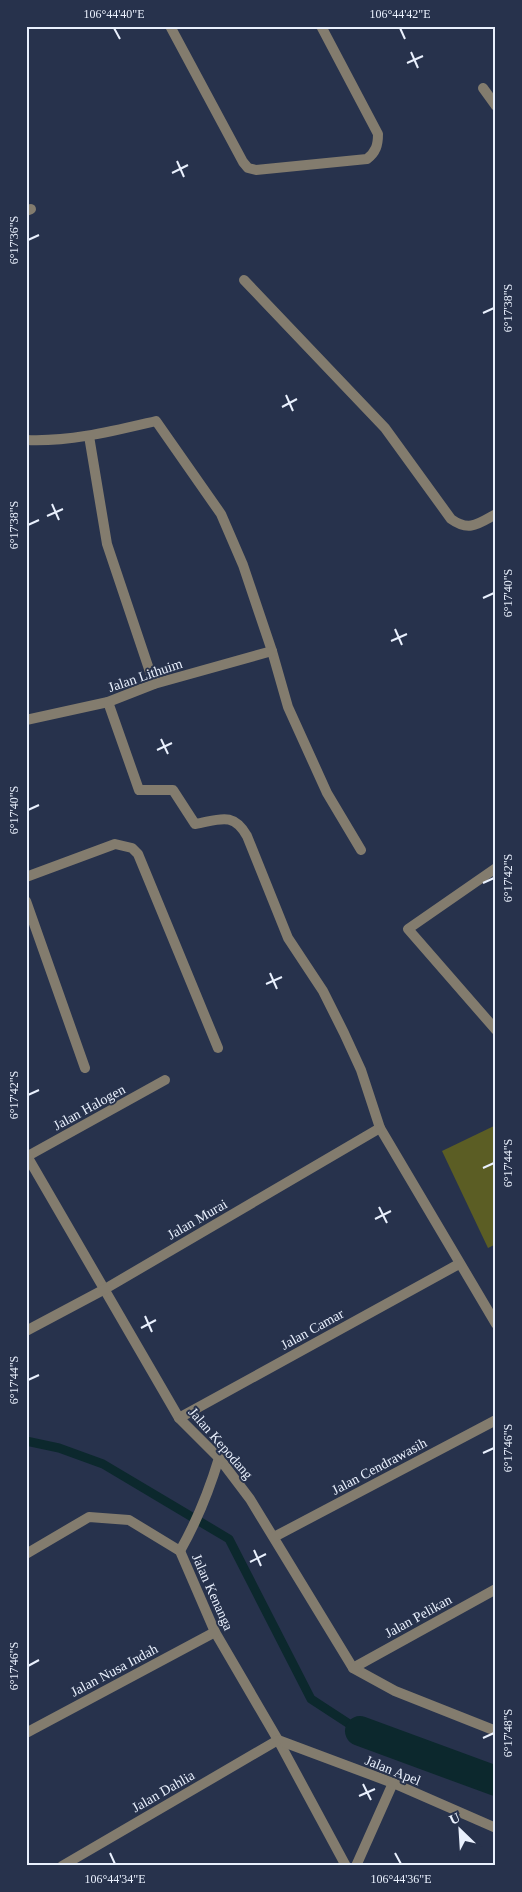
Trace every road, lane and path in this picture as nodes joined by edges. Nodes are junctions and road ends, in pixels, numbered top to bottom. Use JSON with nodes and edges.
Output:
{"nodes":[{"id":1,"x":170,"y":26,"type":"edge"},
{"id":2,"x":321,"y":26,"type":"edge"},
{"id":3,"x":483,"y":88,"type":"dead end"},
{"id":4,"x":496,"y":106,"type":"edge"},
{"id":5,"x":244,"y":280,"type":"dead end"},
{"id":6,"x":89,"y":436,"type":"junction"},
{"id":7,"x":26,"y":440,"type":"edge"},
{"id":8,"x":496,"y":514,"type":"edge"},
{"id":9,"x":272,"y":651,"type":"junction"},
{"id":10,"x":154,"y":684,"type":"junction"},
{"id":11,"x":108,"y":702,"type":"junction"},
{"id":12,"x":26,"y":720,"type":"edge"},
{"id":13,"x":361,"y":850,"type":"dead end"},
{"id":14,"x":496,"y":868,"type":"edge"},
{"id":15,"x":26,"y":877,"type":"edge"},
{"id":16,"x":26,"y":901,"type":"edge"},
{"id":17,"x":496,"y":1030,"type":"edge"},
{"id":18,"x":218,"y":1048,"type":"dead end"},
{"id":19,"x":85,"y":1068,"type":"dead end"},
{"id":20,"x":165,"y":1080,"type":"dead end"},
{"id":21,"x":380,"y":1128,"type":"junction"},
{"id":22,"x":27,"y":1156,"type":"edge"},
{"id":23,"x":459,"y":1264,"type":"junction"},
{"id":24,"x":105,"y":1289,"type":"junction"},
{"id":25,"x":496,"y":1324,"type":"edge"},
{"id":26,"x":26,"y":1331,"type":"edge"},
{"id":27,"x":179,"y":1418,"type":"junction"},
{"id":28,"x":496,"y":1420,"type":"edge"},
{"id":29,"x":219,"y":1458,"type":"junction"},
{"id":30,"x":274,"y":1537,"type":"junction"},
{"id":31,"x":180,"y":1551,"type":"junction"},
{"id":32,"x":26,"y":1554,"type":"edge"},
{"id":33,"x":496,"y":1589,"type":"edge"},
{"id":34,"x":214,"y":1632,"type":"junction"},
{"id":35,"x":353,"y":1668,"type":"junction"},
{"id":36,"x":496,"y":1731,"type":"edge"},
{"id":37,"x":26,"y":1732,"type":"edge"},
{"id":38,"x":278,"y":1740,"type":"junction"},
{"id":39,"x":393,"y":1784,"type":"junction"},
{"id":40,"x":496,"y":1828,"type":"edge"},
{"id":41,"x":62,"y":1866,"type":"edge"},
{"id":42,"x":346,"y":1866,"type":"edge"},
{"id":43,"x":356,"y":1866,"type":"edge"}],
"edges":[{"from":1,"to":2,"type":"street"},
{"from":3,"to":4,"type":"street"},
{"from":5,"to":8,"type":"street"},
{"from":6,"to":7,"type":"street"},
{"from":6,"to":9,"type":"street"},
{"from":6,"to":10,"type":"street"},
{"from":9,"to":10,"type":"street","name":"Jalan Lithuim"},
{"from":9,"to":13,"type":"street"},
{"from":10,"to":11,"type":"street","name":"Jalan Lithuim"},
{"from":11,"to":12,"type":"street","name":"Jalan Lithuim"},
{"from":11,"to":21,"type":"street"},
{"from":14,"to":17,"type":"street"},
{"from":15,"to":18,"type":"street"},
{"from":16,"to":19,"type":"street"},
{"from":20,"to":22,"type":"street","name":"Jalan Halogen"},
{"from":21,"to":23,"type":"street"},
{"from":21,"to":24,"type":"street","name":"Jalan Murai"},
{"from":22,"to":24,"type":"street","name":"Jalan Kepodang"},
{"from":23,"to":25,"type":"street"},
{"from":23,"to":27,"type":"street","name":"Jalan Camar"},
{"from":24,"to":26,"type":"street","name":"Jalan Murai"},
{"from":24,"to":27,"type":"street","name":"Jalan Kepodang"},
{"from":27,"to":29,"type":"street","name":"Jalan Kepodang"},
{"from":28,"to":30,"type":"street","name":"Jalan Cendrawasih"},
{"from":29,"to":30,"type":"street","name":"Jalan Kepodang"},
{"from":29,"to":31,"type":"street"},
{"from":30,"to":35,"type":"street","name":"Jalan Kepodang"},
{"from":31,"to":32,"type":"street","name":"Jalan Kenanga"},
{"from":31,"to":34,"type":"street","name":"Jalan Kenanga"},
{"from":33,"to":35,"type":"street","name":"Jalan Pelikan"},
{"from":34,"to":37,"type":"street","name":"Jalan Nusa Indah"},
{"from":34,"to":38,"type":"street","name":"Jalan Kenanga"},
{"from":35,"to":36,"type":"street"},
{"from":38,"to":39,"type":"street","name":"Jalan Apel"},
{"from":38,"to":41,"type":"street","name":"Jalan Dahlia"},
{"from":38,"to":42,"type":"street","name":"Jalan Kenanga"},
{"from":39,"to":40,"type":"street","name":"Jalan Apel"},
{"from":39,"to":43,"type":"street"}]}
